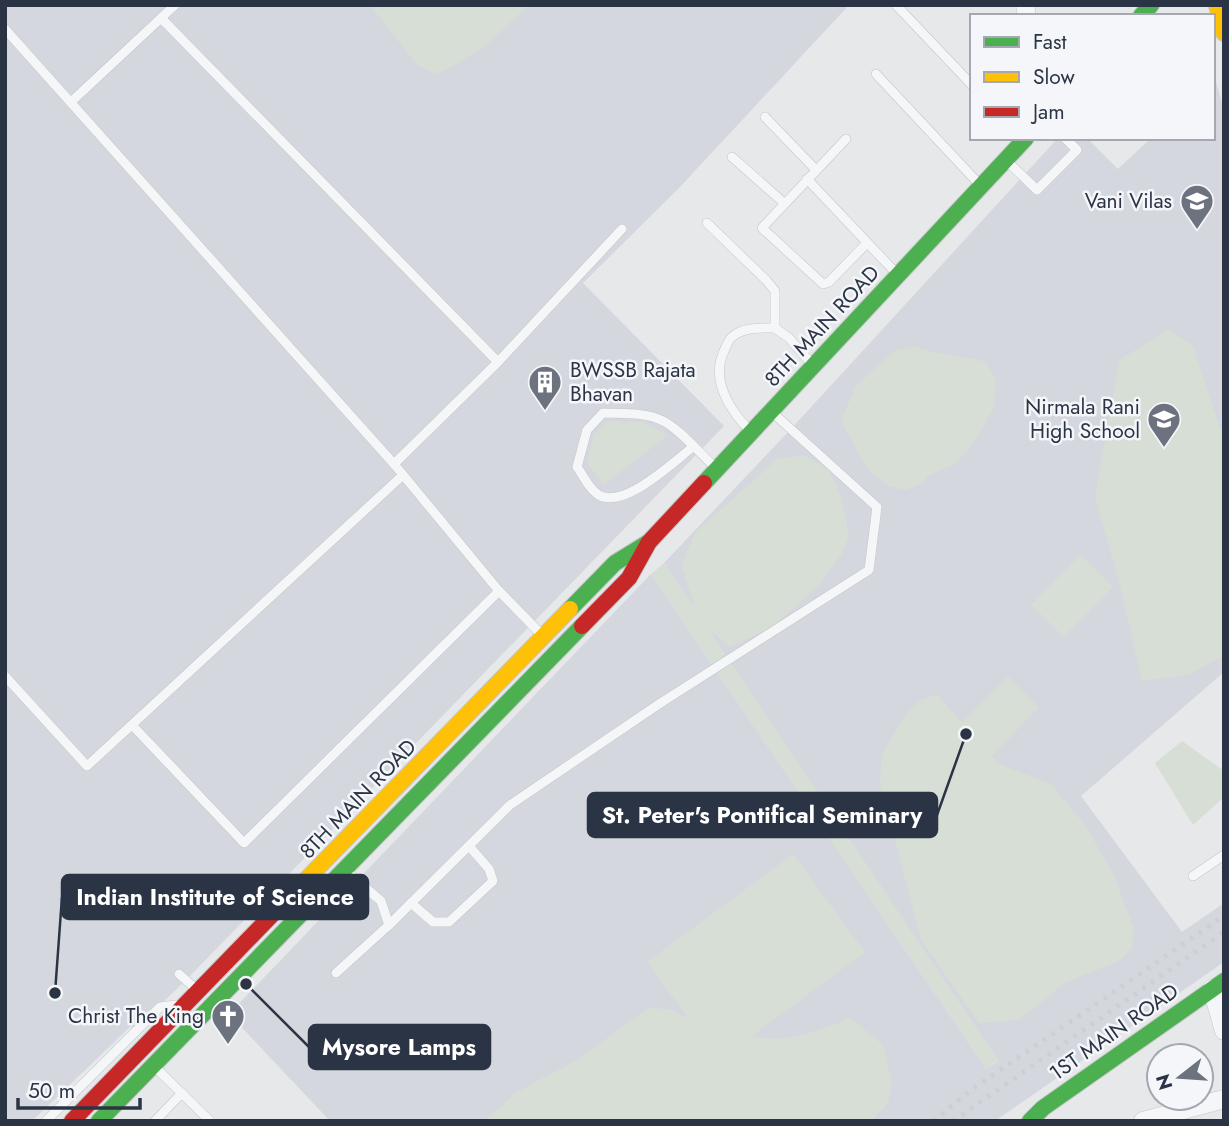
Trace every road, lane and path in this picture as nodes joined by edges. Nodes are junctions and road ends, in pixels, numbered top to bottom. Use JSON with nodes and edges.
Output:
{"nodes":[{"id":1,"x":175,"y":5,"type":"edge"},
{"id":2,"x":896,"y":5,"type":"edge"},
{"id":3,"x":1219,"y":6,"type":"edge"},
{"id":4,"x":161,"y":18,"type":"junction"},
{"id":5,"x":5,"y":29,"type":"edge"},
{"id":6,"x":1224,"y":33,"type":"edge"},
{"id":7,"x":876,"y":74,"type":"dead end"},
{"id":8,"x":970,"y":83,"type":"edge"},
{"id":9,"x":71,"y":102,"type":"junction"},
{"id":10,"x":765,"y":117,"type":"dead end"},
{"id":11,"x":846,"y":139,"type":"dead end"},
{"id":12,"x":1024,"y":140,"type":"edge"},
{"id":13,"x":1067,"y":140,"type":"edge"},
{"id":14,"x":732,"y":157,"type":"dead end"},
{"id":15,"x":1006,"y":160,"type":"junction"},
{"id":16,"x":816,"y":170,"type":"junction"},
{"id":17,"x":807,"y":179,"type":"junction"},
{"id":18,"x":981,"y":187,"type":"junction"},
{"id":19,"x":784,"y":203,"type":"junction"},
{"id":20,"x":707,"y":223,"type":"dead end"},
{"id":21,"x":622,"y":229,"type":"dead end"},
{"id":22,"x":867,"y":243,"type":"junction"},
{"id":23,"x":898,"y":275,"type":"junction"},
{"id":24,"x":775,"y":328,"type":"junction"},
{"id":25,"x":498,"y":362,"type":"junction"},
{"id":26,"x":814,"y":366,"type":"junction"},
{"id":27,"x":772,"y":412,"type":"junction"},
{"id":28,"x":751,"y":433,"type":"junction"},
{"id":29,"x":694,"y":447,"type":"junction"},
{"id":30,"x":394,"y":464,"type":"junction"},
{"id":31,"x":718,"y":469,"type":"junction"},
{"id":32,"x":403,"y":475,"type":"junction"},
{"id":33,"x":649,"y":542,"type":"junction"},
{"id":34,"x":499,"y":591,"type":"junction"},
{"id":35,"x":544,"y":637,"type":"junction"},
{"id":36,"x":559,"y":651,"type":"junction"},
{"id":37,"x":5,"y":676,"type":"edge"},
{"id":38,"x":132,"y":725,"type":"junction"},
{"id":39,"x":469,"y":846,"type":"junction"},
{"id":40,"x":1224,"y":855,"type":"edge"},
{"id":41,"x":345,"y":870,"type":"junction"},
{"id":42,"x":1193,"y":876,"type":"dead end"},
{"id":43,"x":411,"y":903,"type":"junction"},
{"id":44,"x":389,"y":925,"type":"junction"},
{"id":45,"x":336,"y":973,"type":"dead end"},
{"id":46,"x":179,"y":974,"type":"dead end"},
{"id":47,"x":1218,"y":985,"type":"edge"},
{"id":48,"x":193,"y":996,"type":"junction"},
{"id":49,"x":1224,"y":1031,"type":"edge"},
{"id":50,"x":152,"y":1065,"type":"junction"},
{"id":51,"x":182,"y":1093,"type":"junction"},
{"id":52,"x":1224,"y":1099,"type":"edge"},
{"id":53,"x":1043,"y":1108,"type":"junction"},
{"id":54,"x":46,"y":1121,"type":"edge"},
{"id":55,"x":72,"y":1121,"type":"edge"},
{"id":56,"x":99,"y":1121,"type":"edge"},
{"id":57,"x":155,"y":1121,"type":"edge"},
{"id":58,"x":210,"y":1121,"type":"edge"},
{"id":59,"x":1030,"y":1121,"type":"edge"},
{"id":60,"x":1058,"y":1121,"type":"edge"},
{"id":61,"x":1143,"y":1121,"type":"edge"}],
"edges":[{"from":1,"to":4,"type":"lane"},
{"from":2,"to":8,"type":"lane"},
{"from":3,"to":6,"type":"main road"},
{"from":4,"to":9,"type":"lane"},
{"from":4,"to":25,"type":"lane"},
{"from":5,"to":9,"type":"lane"},
{"from":7,"to":18,"type":"lane"},
{"from":9,"to":30,"type":"lane"},
{"from":10,"to":16,"type":"lane"},
{"from":11,"to":16,"type":"lane"},
{"from":12,"to":15,"type":"main road","name":"8TH MAIN ROAD"},
{"from":13,"to":15,"type":"lane"},
{"from":14,"to":19,"type":"lane"},
{"from":15,"to":18,"type":"main road","name":"8TH MAIN ROAD"},
{"from":16,"to":17,"type":"lane"},
{"from":17,"to":19,"type":"lane"},
{"from":17,"to":22,"type":"lane"},
{"from":18,"to":23,"type":"main road","name":"8TH MAIN ROAD"},
{"from":19,"to":22,"type":"lane"},
{"from":20,"to":24,"type":"lane"},
{"from":21,"to":25,"type":"lane"},
{"from":22,"to":23,"type":"lane"},
{"from":23,"to":26,"type":"main road","name":"8TH MAIN ROAD"},
{"from":24,"to":26,"type":"lane"},
{"from":24,"to":28,"type":"lane"},
{"from":25,"to":30,"type":"lane"},
{"from":26,"to":27,"type":"main road","name":"8TH MAIN ROAD"},
{"from":27,"to":28,"type":"main road","name":"8TH MAIN ROAD"},
{"from":27,"to":39,"type":"lane"},
{"from":28,"to":31,"type":"main road","name":"8TH MAIN ROAD"},
{"from":29,"to":29,"type":"lane"},
{"from":29,"to":31,"type":"lane"},
{"from":30,"to":32,"type":"lane"},
{"from":31,"to":33,"type":"main road","name":"8TH MAIN ROAD"},
{"from":32,"to":34,"type":"lane"},
{"from":32,"to":38,"type":"lane"},
{"from":33,"to":35,"type":"main road","name":"8TH MAIN ROAD"},
{"from":33,"to":36,"type":"main road","name":"8TH MAIN ROAD"},
{"from":34,"to":35,"type":"lane"},
{"from":34,"to":38,"type":"lane"},
{"from":35,"to":36,"type":"lane"},
{"from":35,"to":48,"type":"main road","name":"8TH MAIN ROAD"},
{"from":36,"to":41,"type":"main road","name":"8TH MAIN ROAD"},
{"from":37,"to":38,"type":"lane"},
{"from":39,"to":43,"type":"lane"},
{"from":39,"to":43,"type":"lane"},
{"from":40,"to":42,"type":"lane"},
{"from":41,"to":44,"type":"lane"},
{"from":41,"to":50,"type":"main road","name":"8TH MAIN ROAD"},
{"from":43,"to":44,"type":"lane"},
{"from":44,"to":45,"type":"lane"},
{"from":46,"to":48,"type":"lane"},
{"from":47,"to":49,"type":"street"},
{"from":47,"to":53,"type":"main road","name":"1ST MAIN ROAD"},
{"from":48,"to":54,"type":"lane"},
{"from":48,"to":55,"type":"main road","name":"8TH MAIN ROAD"},
{"from":50,"to":51,"type":"lane"},
{"from":50,"to":56,"type":"main road","name":"8TH MAIN ROAD"},
{"from":51,"to":57,"type":"lane"},
{"from":51,"to":58,"type":"lane"},
{"from":52,"to":61,"type":"street"},
{"from":53,"to":59,"type":"main road","name":"1ST MAIN ROAD"},
{"from":53,"to":60,"type":"main road"}]}
